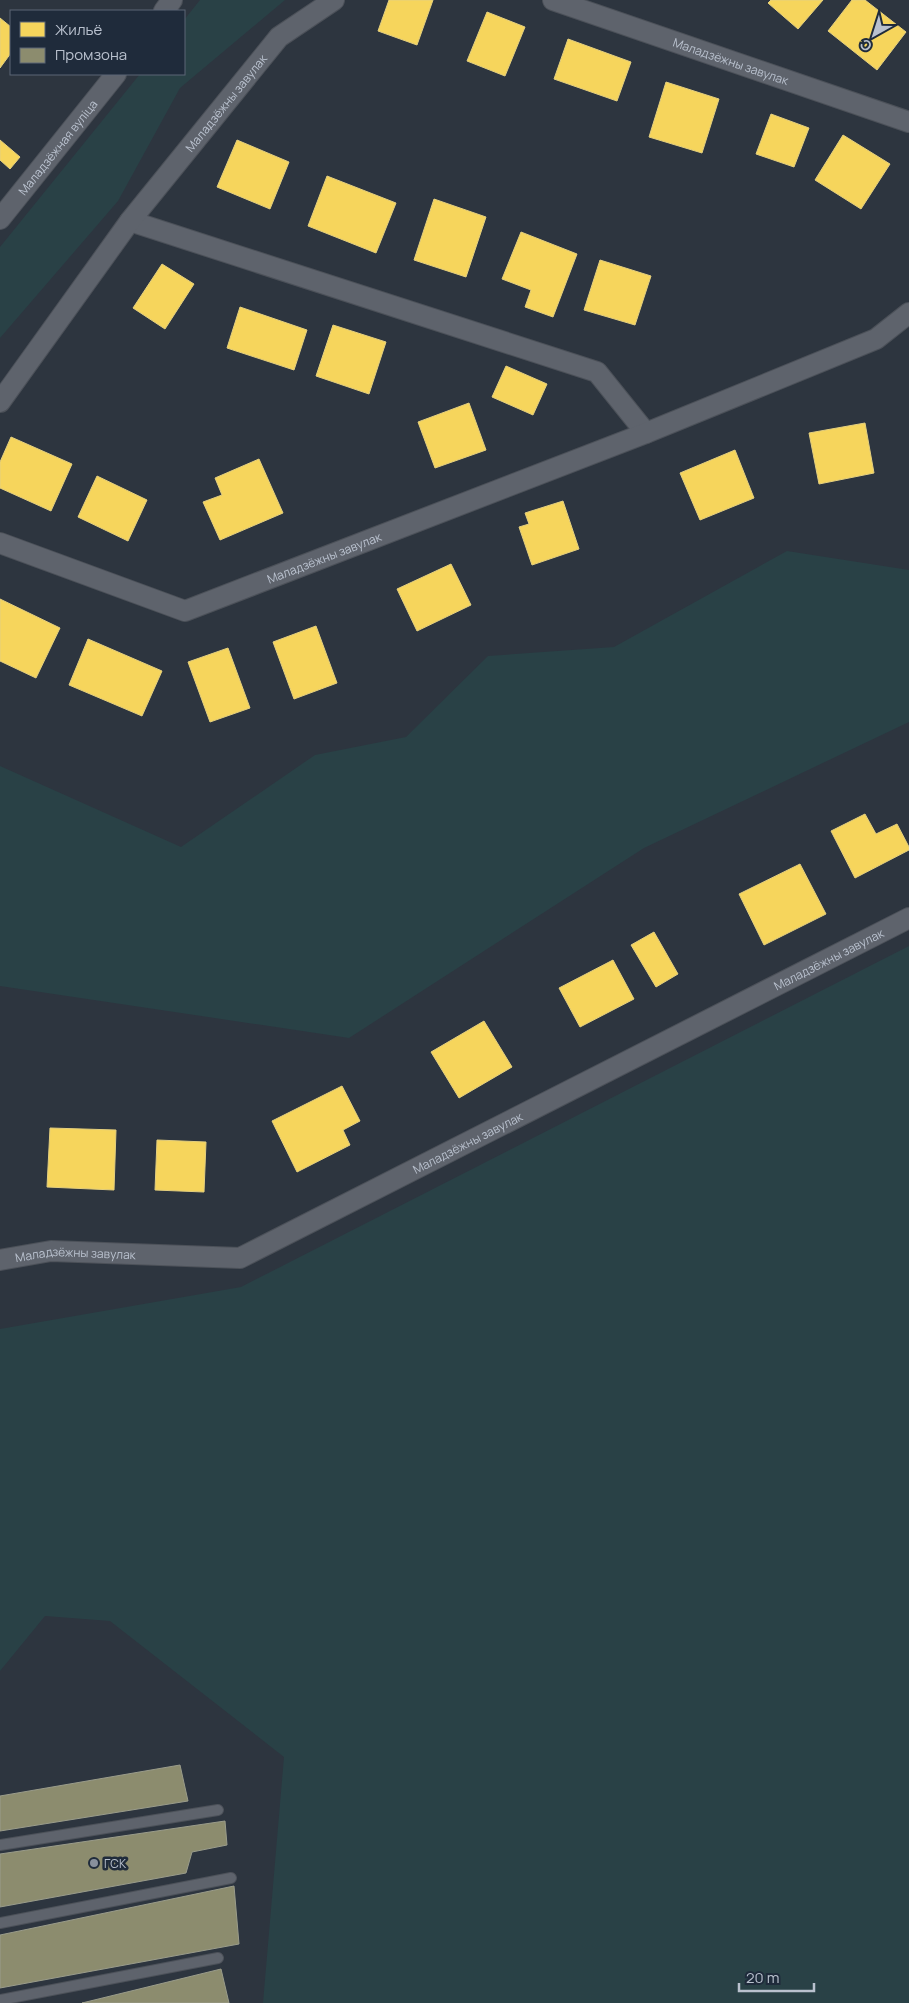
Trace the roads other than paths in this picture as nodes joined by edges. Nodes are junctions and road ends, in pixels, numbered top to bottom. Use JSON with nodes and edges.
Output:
{"nodes":[{"id":1,"x":334,"y":0,"type":"edge"},
{"id":2,"x":553,"y":0,"type":"edge"},
{"id":3,"x":115,"y":75,"type":"edge"},
{"id":4,"x":909,"y":122,"type":"edge"},
{"id":5,"x":0,"y":219,"type":"edge"},
{"id":6,"x":130,"y":221,"type":"junction"},
{"id":7,"x":909,"y":313,"type":"edge"},
{"id":8,"x":0,"y":402,"type":"edge"},
{"id":9,"x":646,"y":433,"type":"junction"},
{"id":10,"x":0,"y":543,"type":"edge"},
{"id":11,"x":909,"y":918,"type":"edge"},
{"id":12,"x":0,"y":1260,"type":"edge"},
{"id":13,"x":218,"y":1810,"type":"dead end"},
{"id":14,"x":0,"y":1845,"type":"edge"},
{"id":15,"x":231,"y":1878,"type":"dead end"},
{"id":16,"x":0,"y":1923,"type":"edge"},
{"id":17,"x":218,"y":1958,"type":"dead end"},
{"id":18,"x":0,"y":2000,"type":"edge"}],
"edges":[{"from":1,"to":6,"type":"street","name":"Маладзёжны завулак"},
{"from":2,"to":4,"type":"street","name":"Маладзёжны завулак"},
{"from":3,"to":5,"type":"street","name":"Маладзёжная вуліца"},
{"from":6,"to":8,"type":"street","name":"Маладзёжны завулак"},
{"from":6,"to":9,"type":"street"},
{"from":7,"to":9,"type":"street","name":"Маладзёжны завулак"},
{"from":9,"to":10,"type":"street","name":"Маладзёжны завулак"},
{"from":11,"to":12,"type":"street","name":"Маладзёжны завулак"},
{"from":13,"to":14,"type":"lane"},
{"from":15,"to":16,"type":"lane"},
{"from":17,"to":18,"type":"lane"}]}
